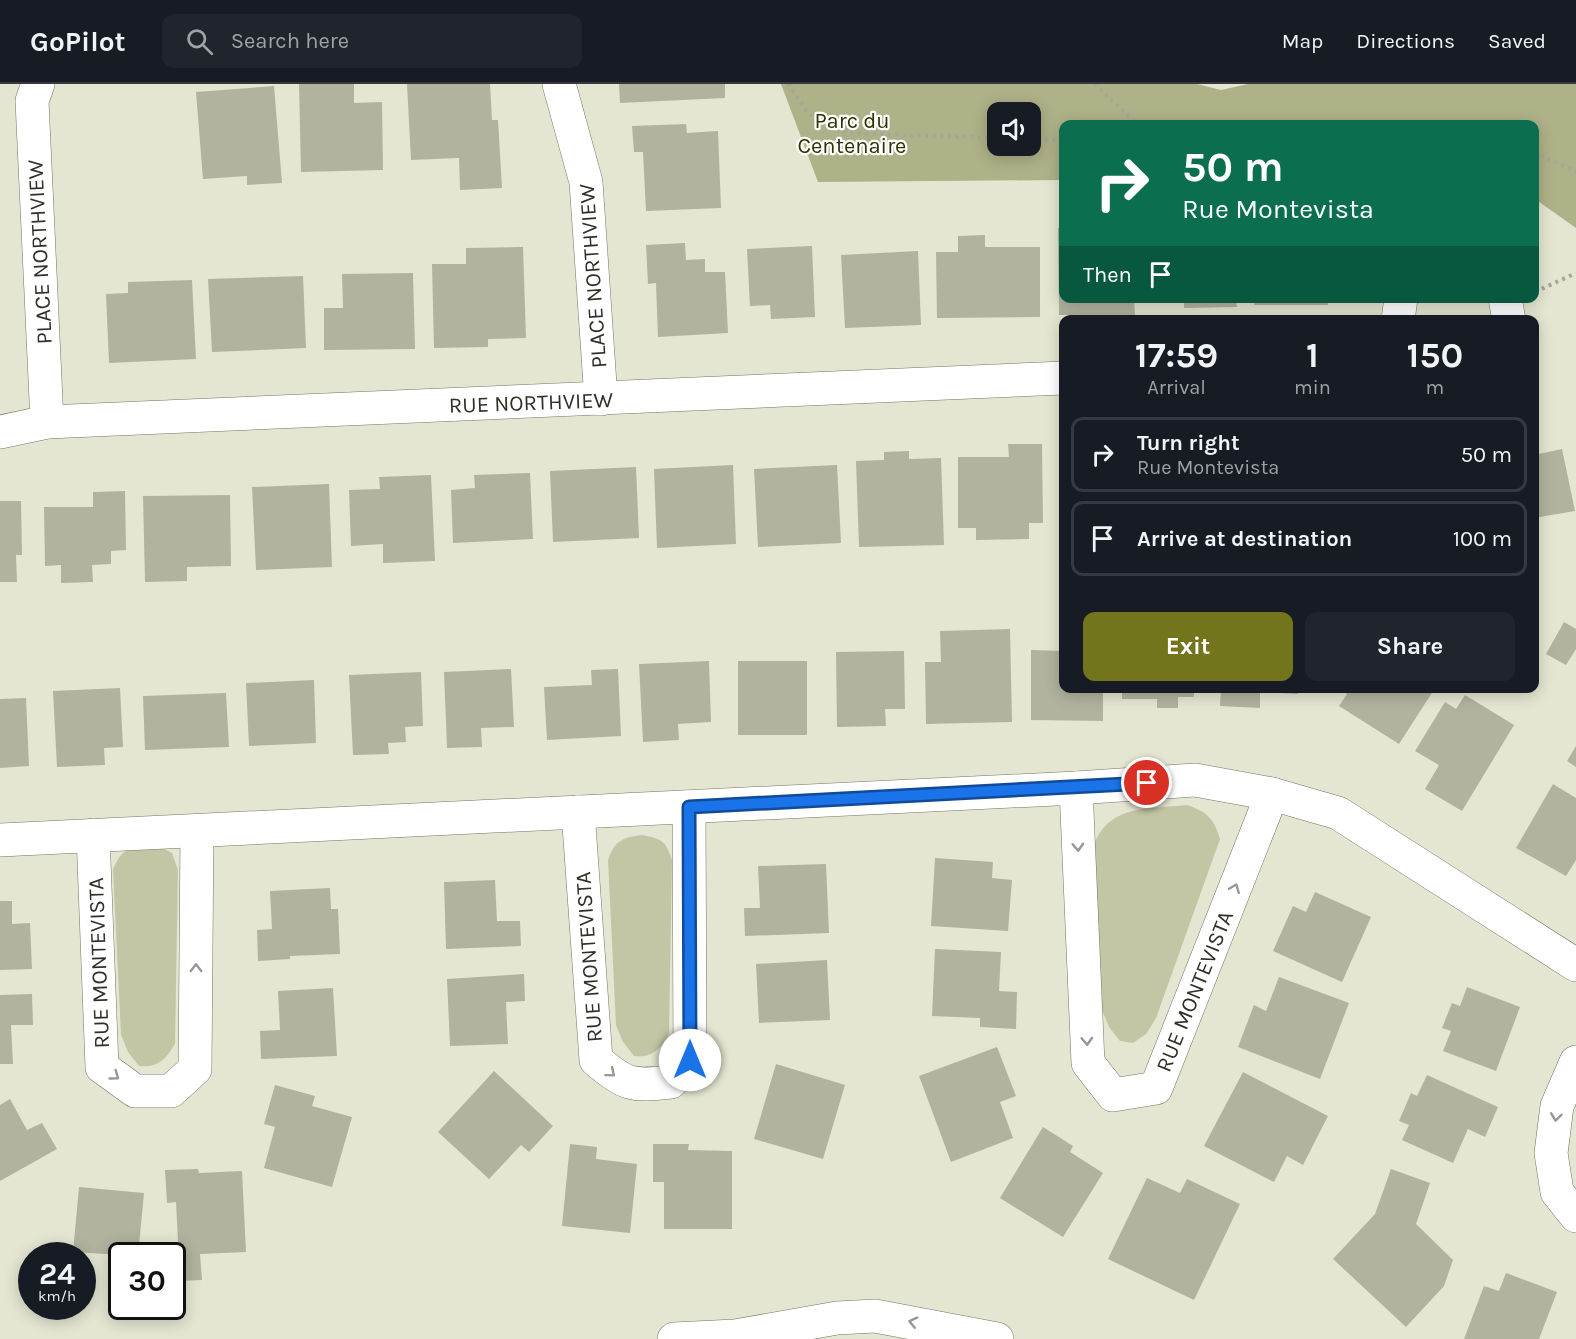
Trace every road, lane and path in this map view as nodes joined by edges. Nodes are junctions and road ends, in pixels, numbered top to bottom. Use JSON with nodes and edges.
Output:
{"nodes":[{"id":1,"x":38,"y":84,"type":"edge"},
{"id":2,"x":559,"y":84,"type":"edge"},
{"id":3,"x":788,"y":84,"type":"edge"},
{"id":4,"x":1094,"y":84,"type":"edge"},
{"id":5,"x":1134,"y":120,"type":"edge"},
{"id":6,"x":987,"y":138,"type":"edge"},
{"id":7,"x":1041,"y":139,"type":"edge"},
{"id":8,"x":1059,"y":140,"type":"edge"},
{"id":9,"x":1539,"y":154,"type":"edge"},
{"id":10,"x":1576,"y":172,"type":"edge"},
{"id":11,"x":1576,"y":273,"type":"edge"},
{"id":12,"x":1539,"y":290,"type":"edge"},
{"id":13,"x":1059,"y":378,"type":"edge"},
{"id":14,"x":601,"y":399,"type":"junction"},
{"id":15,"x":47,"y":422,"type":"junction"},
{"id":16,"x":0,"y":432,"type":"edge"},
{"id":17,"x":1076,"y":788,"type":"junction"},
{"id":18,"x":1272,"y":794,"type":"junction"},
{"id":19,"x":689,"y":807,"type":"junction"},
{"id":20,"x":578,"y":812,"type":"junction"},
{"id":21,"x":197,"y":831,"type":"junction"},
{"id":22,"x":93,"y":835,"type":"junction"},
{"id":23,"x":0,"y":840,"type":"edge"},
{"id":24,"x":1576,"y":965,"type":"edge"},
{"id":25,"x":1576,"y":1062,"type":"edge"},
{"id":26,"x":1576,"y":1216,"type":"edge"},
{"id":27,"x":751,"y":1338,"type":"edge"},
{"id":28,"x":970,"y":1338,"type":"edge"},
{"id":29,"x":674,"y":1339,"type":"edge"}],
"edges":[{"from":1,"to":15,"type":"street","name":"PLACE NORTHVIEW"},
{"from":2,"to":14,"type":"street","name":"PLACE NORTHVIEW"},
{"from":3,"to":6,"type":"path"},
{"from":4,"to":5,"type":"path"},
{"from":7,"to":8,"type":"path"},
{"from":9,"to":10,"type":"path"},
{"from":11,"to":12,"type":"path"},
{"from":13,"to":14,"type":"street","name":"RUE NORTHVIEW"},
{"from":14,"to":15,"type":"street","name":"RUE NORTHVIEW"},
{"from":15,"to":16,"type":"street","name":"RUE NORTHVIEW"},
{"from":17,"to":18,"type":"street"},
{"from":17,"to":18,"type":"street","name":"RUE MONTEVISTA","one_way":true},
{"from":17,"to":19,"type":"street"},
{"from":18,"to":24,"type":"street"},
{"from":19,"to":20,"type":"street"},
{"from":20,"to":19,"type":"street","name":"RUE MONTEVISTA","one_way":true},
{"from":20,"to":21,"type":"street"},
{"from":21,"to":22,"type":"street"},
{"from":22,"to":21,"type":"street","name":"RUE MONTEVISTA","one_way":true},
{"from":22,"to":23,"type":"street"},
{"from":25,"to":26,"type":"street","one_way":true},
{"from":28,"to":27,"type":"street","one_way":true},
{"from":27,"to":29,"type":"street"}]}
